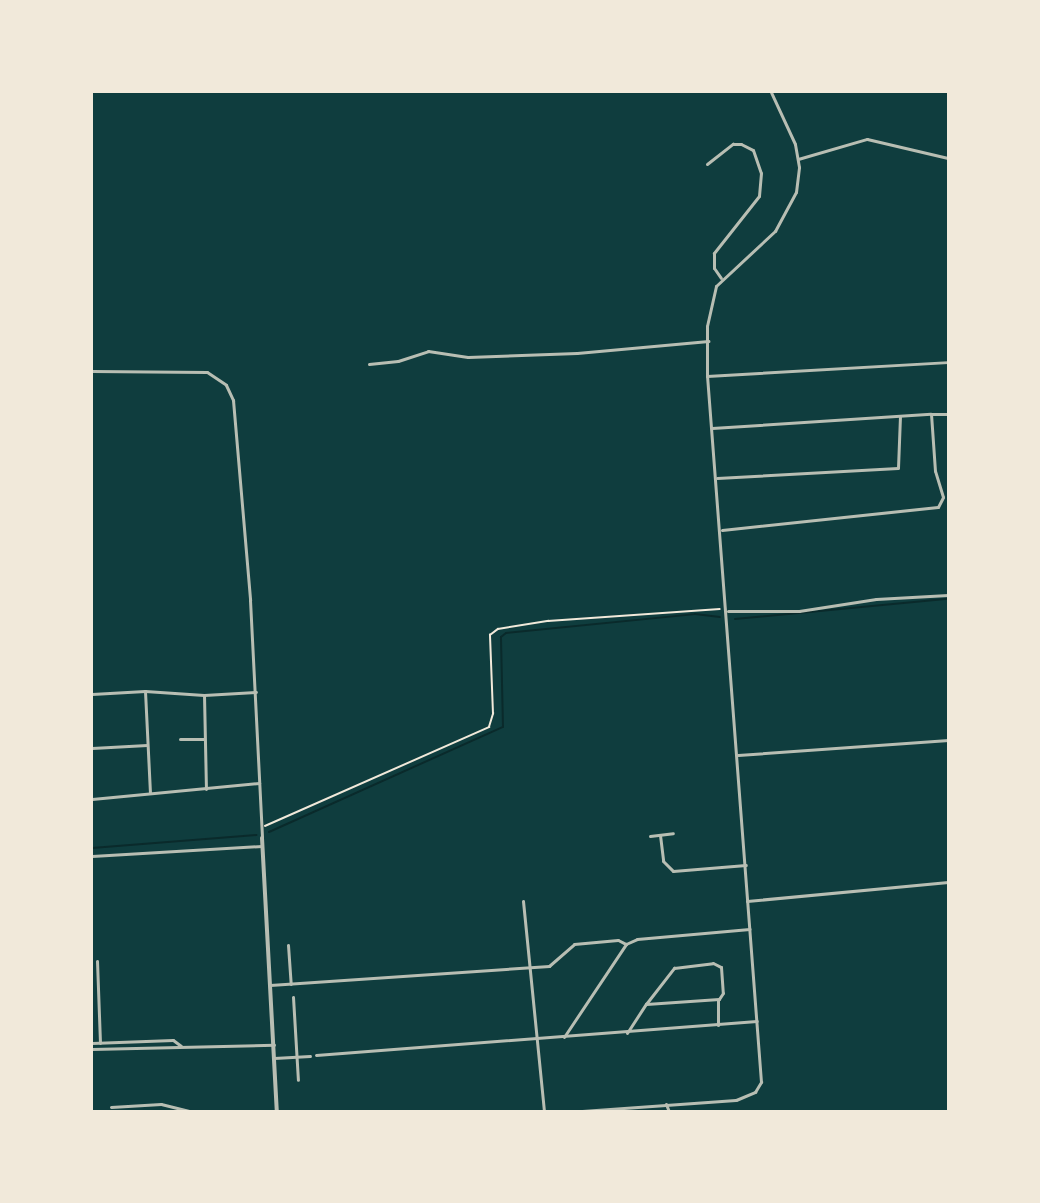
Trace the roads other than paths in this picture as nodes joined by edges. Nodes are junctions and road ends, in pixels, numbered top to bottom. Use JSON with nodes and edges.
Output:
{"nodes":[{"id":1,"x":771,"y":92,"type":"edge"},
{"id":2,"x":948,"y":158,"type":"edge"},
{"id":3,"x":798,"y":159,"type":"junction"},
{"id":4,"x":707,"y":164,"type":"dead end"},
{"id":5,"x":721,"y":278,"type":"junction"},
{"id":6,"x":708,"y":341,"type":"junction"},
{"id":7,"x":948,"y":362,"type":"edge"},
{"id":8,"x":369,"y":364,"type":"dead end"},
{"id":9,"x":92,"y":371,"type":"edge"},
{"id":10,"x":707,"y":376,"type":"junction"},
{"id":11,"x":931,"y":414,"type":"junction"},
{"id":12,"x":948,"y":414,"type":"edge"},
{"id":13,"x":900,"y":417,"type":"junction"},
{"id":14,"x":712,"y":428,"type":"junction"},
{"id":15,"x":717,"y":478,"type":"junction"},
{"id":16,"x":722,"y":530,"type":"junction"},
{"id":17,"x":948,"y":595,"type":"edge"},
{"id":18,"x":728,"y":610,"type":"junction"},
{"id":19,"x":144,"y":691,"type":"junction"},
{"id":20,"x":256,"y":692,"type":"junction"},
{"id":21,"x":92,"y":694,"type":"edge"},
{"id":22,"x":204,"y":695,"type":"junction"},
{"id":23,"x":180,"y":739,"type":"dead end"},
{"id":24,"x":204,"y":739,"type":"junction"},
{"id":25,"x":948,"y":740,"type":"edge"},
{"id":26,"x":147,"y":745,"type":"junction"},
{"id":27,"x":92,"y":748,"type":"edge"},
{"id":28,"x":738,"y":755,"type":"junction"},
{"id":29,"x":259,"y":783,"type":"junction"},
{"id":30,"x":206,"y":789,"type":"junction"},
{"id":31,"x":150,"y":793,"type":"junction"},
{"id":32,"x":92,"y":799,"type":"edge"},
{"id":33,"x":673,"y":833,"type":"dead end"},
{"id":34,"x":660,"y":835,"type":"junction"},
{"id":35,"x":650,"y":836,"type":"dead end"},
{"id":36,"x":262,"y":838,"type":"joint"},
{"id":37,"x":262,"y":846,"type":"junction"},
{"id":38,"x":92,"y":856,"type":"edge"},
{"id":39,"x":747,"y":865,"type":"junction"},
{"id":40,"x":948,"y":882,"type":"edge"},
{"id":41,"x":523,"y":900,"type":"dead end"},
{"id":42,"x":747,"y":901,"type":"junction"},
{"id":43,"x":750,"y":929,"type":"junction"},
{"id":44,"x":626,"y":944,"type":"junction"},
{"id":45,"x":288,"y":945,"type":"dead end"},
{"id":46,"x":96,"y":961,"type":"dead end"},
{"id":47,"x":527,"y":966,"type":"junction"},
{"id":48,"x":291,"y":984,"type":"junction"},
{"id":49,"x":270,"y":986,"type":"junction"},
{"id":50,"x":293,"y":997,"type":"dead end"},
{"id":51,"x":718,"y":1000,"type":"junction"},
{"id":52,"x":645,"y":1004,"type":"junction"},
{"id":53,"x":757,"y":1021,"type":"junction"},
{"id":54,"x":718,"y":1025,"type":"junction"},
{"id":55,"x":627,"y":1033,"type":"junction"},
{"id":56,"x":536,"y":1036,"type":"junction"},
{"id":57,"x":564,"y":1037,"type":"junction"},
{"id":58,"x":92,"y":1043,"type":"edge"},
{"id":59,"x":100,"y":1043,"type":"junction"},
{"id":60,"x":274,"y":1045,"type":"junction"},
{"id":61,"x":181,"y":1046,"type":"junction"},
{"id":62,"x":92,"y":1049,"type":"edge"},
{"id":63,"x":316,"y":1055,"type":"dead end"},
{"id":64,"x":310,"y":1056,"type":"dead end"},
{"id":65,"x":298,"y":1057,"type":"junction"},
{"id":66,"x":274,"y":1058,"type":"junction"},
{"id":67,"x":298,"y":1080,"type":"dead end"},
{"id":68,"x":666,"y":1104,"type":"junction"},
{"id":69,"x":111,"y":1107,"type":"dead end"},
{"id":70,"x":192,"y":1112,"type":"edge"},
{"id":71,"x":277,"y":1112,"type":"edge"},
{"id":72,"x":544,"y":1112,"type":"edge"},
{"id":73,"x":568,"y":1112,"type":"edge"},
{"id":74,"x":669,"y":1112,"type":"edge"}],
"edges":[{"from":1,"to":3,"type":"street"},
{"from":2,"to":3,"type":"street"},
{"from":3,"to":5,"type":"street"},
{"from":4,"to":5,"type":"street"},
{"from":5,"to":6,"type":"street"},
{"from":6,"to":8,"type":"street"},
{"from":6,"to":10,"type":"street"},
{"from":7,"to":10,"type":"street"},
{"from":9,"to":20,"type":"street"},
{"from":10,"to":14,"type":"street"},
{"from":11,"to":12,"type":"street"},
{"from":11,"to":13,"type":"street"},
{"from":11,"to":16,"type":"street"},
{"from":13,"to":14,"type":"street"},
{"from":13,"to":15,"type":"street"},
{"from":14,"to":15,"type":"street"},
{"from":15,"to":16,"type":"street"},
{"from":16,"to":18,"type":"street"},
{"from":17,"to":18,"type":"street"},
{"from":18,"to":28,"type":"street"},
{"from":19,"to":21,"type":"street"},
{"from":19,"to":22,"type":"street"},
{"from":19,"to":26,"type":"street"},
{"from":20,"to":22,"type":"street"},
{"from":20,"to":29,"type":"street"},
{"from":22,"to":24,"type":"street"},
{"from":23,"to":24,"type":"street"},
{"from":24,"to":30,"type":"street"},
{"from":25,"to":28,"type":"street"},
{"from":26,"to":27,"type":"street"},
{"from":26,"to":31,"type":"street"},
{"from":28,"to":39,"type":"street"},
{"from":29,"to":30,"type":"street"},
{"from":29,"to":36,"type":"street"},
{"from":30,"to":31,"type":"street"},
{"from":31,"to":32,"type":"street"},
{"from":33,"to":34,"type":"street"},
{"from":34,"to":35,"type":"street"},
{"from":34,"to":39,"type":"street"},
{"from":36,"to":37,"type":"street"},
{"from":37,"to":38,"type":"street"},
{"from":37,"to":49,"type":"street"},
{"from":39,"to":42,"type":"street"},
{"from":40,"to":42,"type":"street"},
{"from":41,"to":47,"type":"street"},
{"from":42,"to":43,"type":"street"},
{"from":43,"to":44,"type":"street"},
{"from":43,"to":53,"type":"street"},
{"from":44,"to":47,"type":"street"},
{"from":44,"to":57,"type":"street"},
{"from":45,"to":48,"type":"street"},
{"from":46,"to":59,"type":"street"},
{"from":47,"to":48,"type":"street"},
{"from":47,"to":56,"type":"street"},
{"from":48,"to":49,"type":"street"},
{"from":49,"to":60,"type":"street"},
{"from":50,"to":65,"type":"street"},
{"from":51,"to":52,"type":"street"},
{"from":51,"to":52,"type":"street"},
{"from":51,"to":54,"type":"street"},
{"from":52,"to":55,"type":"street"},
{"from":53,"to":54,"type":"street"},
{"from":53,"to":68,"type":"street"},
{"from":54,"to":55,"type":"street"},
{"from":55,"to":57,"type":"street"},
{"from":56,"to":57,"type":"street"},
{"from":56,"to":63,"type":"street"},
{"from":56,"to":72,"type":"street"},
{"from":58,"to":59,"type":"street"},
{"from":59,"to":61,"type":"street"},
{"from":60,"to":61,"type":"street"},
{"from":60,"to":66,"type":"street"},
{"from":61,"to":62,"type":"street"},
{"from":64,"to":65,"type":"street"},
{"from":65,"to":66,"type":"street"},
{"from":65,"to":67,"type":"street"},
{"from":66,"to":71,"type":"street"},
{"from":68,"to":73,"type":"street"},
{"from":68,"to":74,"type":"street"},
{"from":69,"to":70,"type":"street"}]}
